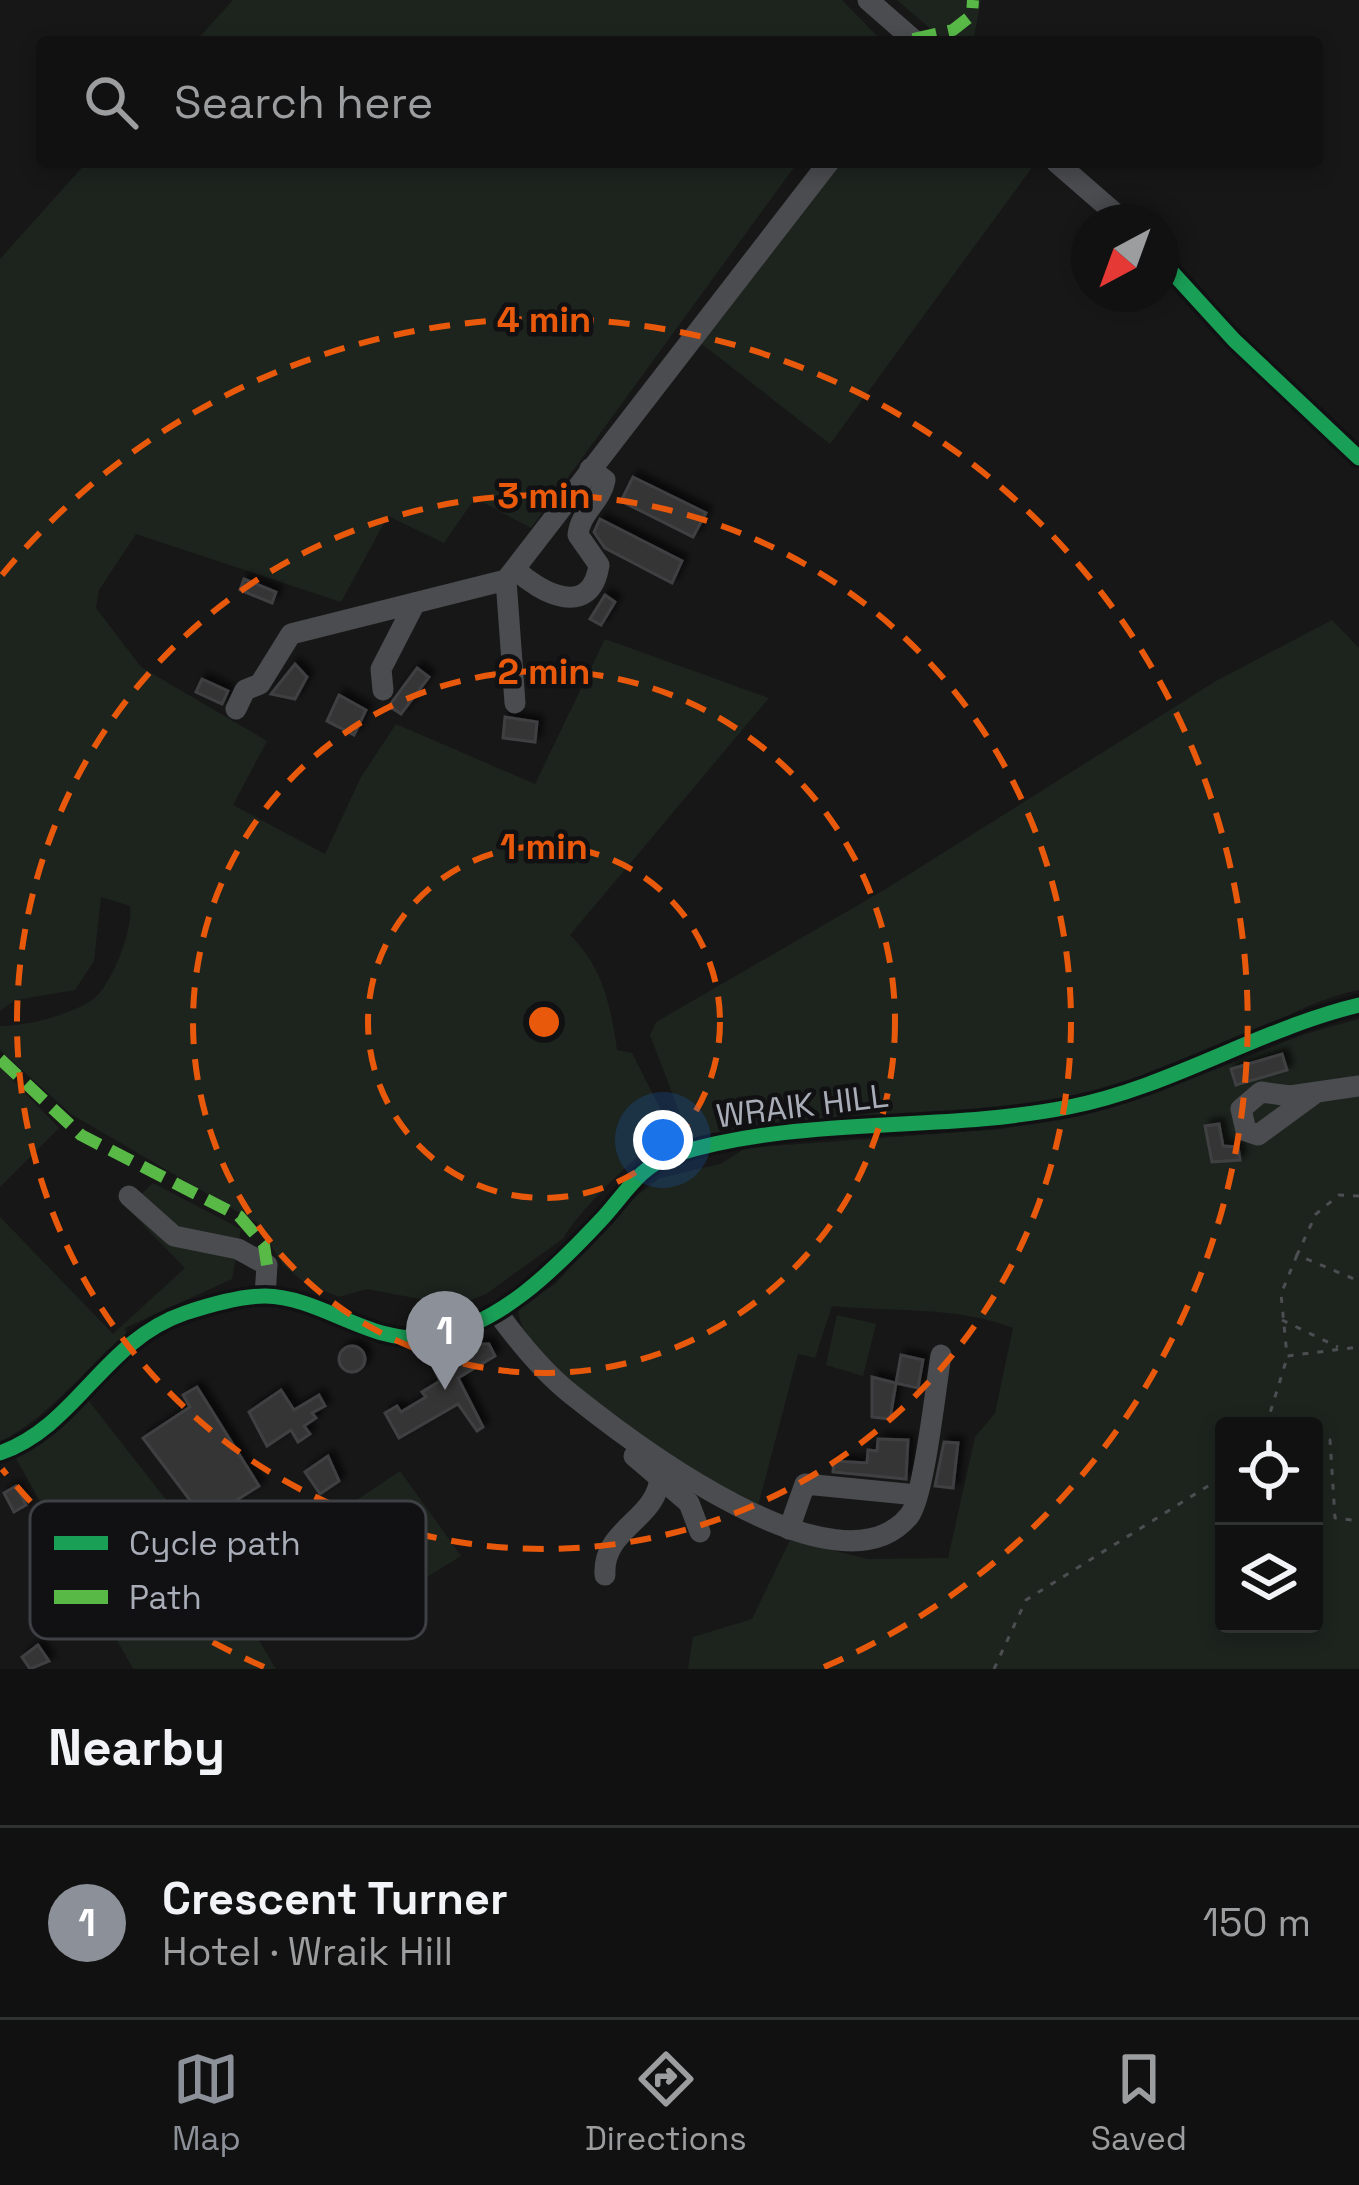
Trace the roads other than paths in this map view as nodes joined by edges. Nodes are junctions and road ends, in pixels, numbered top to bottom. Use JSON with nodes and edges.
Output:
{"nodes":[{"id":1,"x":868,"y":0,"type":"edge"},
{"id":2,"x":909,"y":36,"type":"edge"},
{"id":3,"x":825,"y":168,"type":"edge"},
{"id":4,"x":1063,"y":168,"type":"edge"},
{"id":5,"x":1104,"y":204,"type":"edge"},
{"id":6,"x":1179,"y":280,"type":"edge"},
{"id":7,"x":1359,"y":458,"type":"edge"},
{"id":8,"x":590,"y":469,"type":"junction"},
{"id":9,"x":510,"y":574,"type":"junction"},
{"id":10,"x":415,"y":603,"type":"junction"},
{"id":11,"x":383,"y":690,"type":"dead end"},
{"id":12,"x":515,"y":704,"type":"dead end"},
{"id":13,"x":236,"y":710,"type":"dead end"},
{"id":14,"x":1359,"y":1005,"type":"edge"},
{"id":15,"x":1359,"y":1086,"type":"edge"},
{"id":16,"x":1314,"y":1094,"type":"dead end"},
{"id":17,"x":129,"y":1196,"type":"dead end"},
{"id":18,"x":266,"y":1296,"type":"junction"},
{"id":19,"x":492,"y":1314,"type":"junction"},
{"id":20,"x":941,"y":1355,"type":"dead end"},
{"id":21,"x":0,"y":1453,"type":"edge"},
{"id":22,"x":660,"y":1476,"type":"junction"},
{"id":23,"x":917,"y":1495,"type":"junction"},
{"id":24,"x":789,"y":1529,"type":"junction"},
{"id":25,"x":700,"y":1532,"type":"dead end"},
{"id":26,"x":605,"y":1575,"type":"dead end"}],
"edges":[{"from":1,"to":2,"type":"street"},
{"from":3,"to":8,"type":"street"},
{"from":4,"to":5,"type":"street"},
{"from":6,"to":7,"type":"street"},
{"from":8,"to":9,"type":"street"},
{"from":8,"to":9,"type":"street"},
{"from":9,"to":10,"type":"street"},
{"from":9,"to":12,"type":"street"},
{"from":10,"to":11,"type":"street"},
{"from":10,"to":13,"type":"street"},
{"from":14,"to":19,"type":"street","name":"WRAIK HILL"},
{"from":15,"to":16,"type":"street"},
{"from":17,"to":18,"type":"street"},
{"from":18,"to":19,"type":"street","name":"WRAIK HILL"},
{"from":18,"to":21,"type":"street","name":"WRAIK HILL"},
{"from":19,"to":22,"type":"street"},
{"from":19,"to":24,"type":"street"},
{"from":20,"to":23,"type":"street"},
{"from":22,"to":25,"type":"street"},
{"from":22,"to":26,"type":"street"},
{"from":23,"to":24,"type":"street"},
{"from":23,"to":24,"type":"street"}]}
